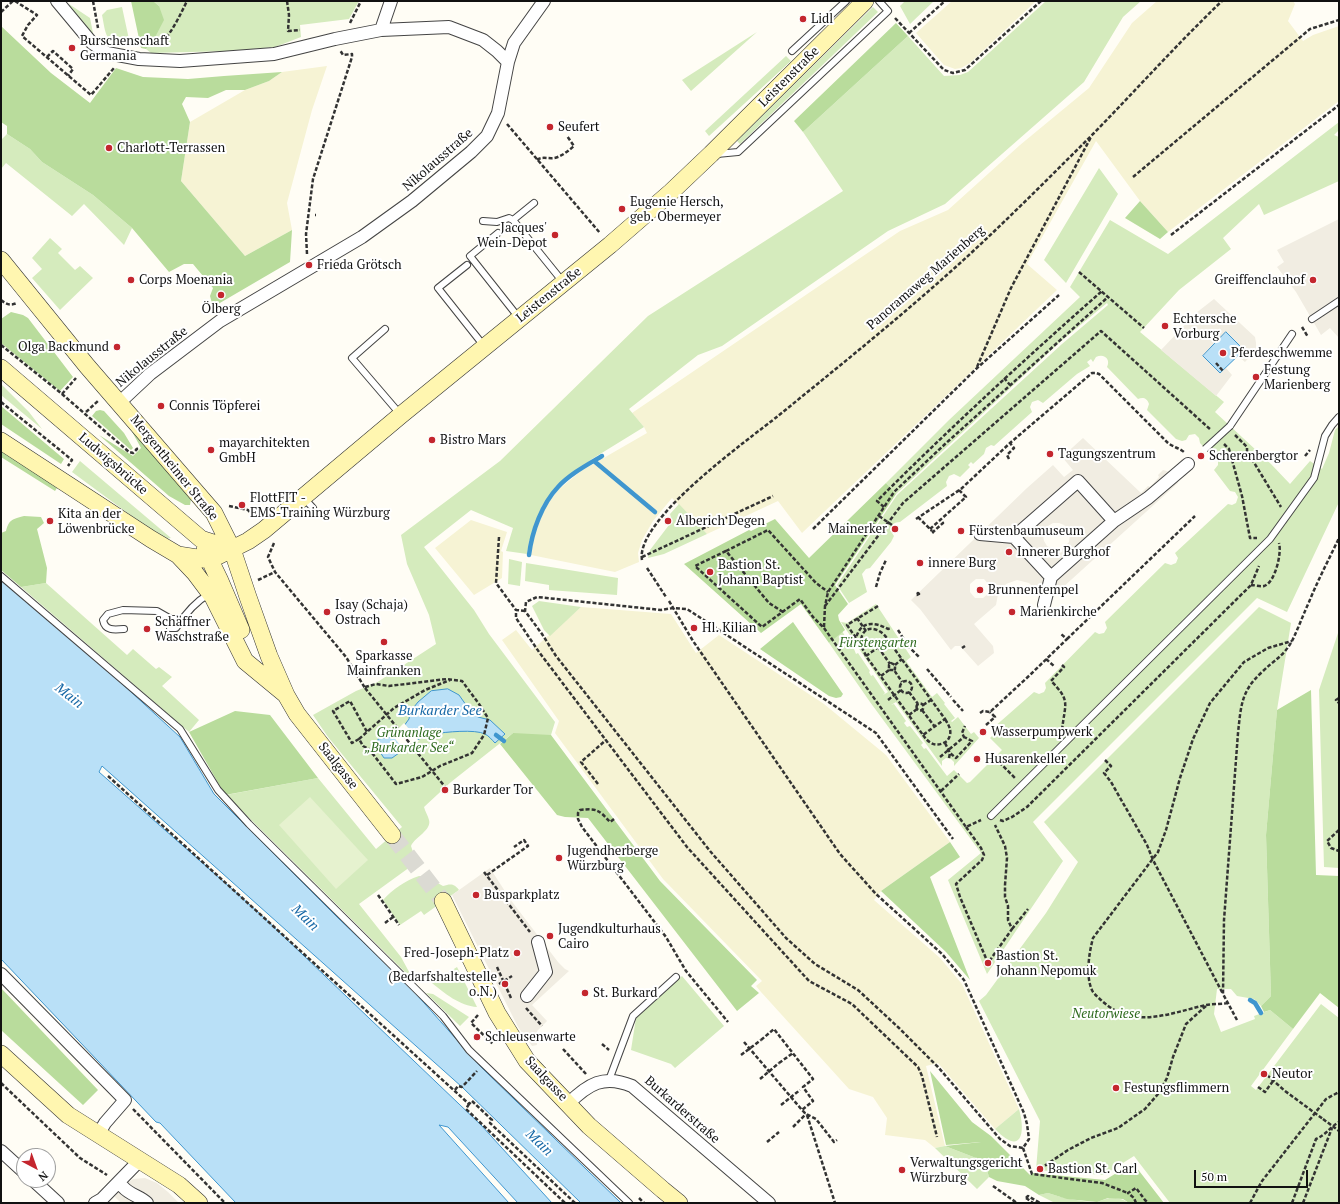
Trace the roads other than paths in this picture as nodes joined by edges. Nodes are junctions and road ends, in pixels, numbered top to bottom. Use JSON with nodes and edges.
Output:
{"nodes":[{"id":1,"x":57,"y":1,"type":"edge"},
{"id":2,"x":391,"y":1,"type":"edge"},
{"id":3,"x":544,"y":1,"type":"edge"},
{"id":4,"x":846,"y":1,"type":"edge"},
{"id":5,"x":865,"y":1,"type":"edge"},
{"id":6,"x":879,"y":1,"type":"edge"},
{"id":7,"x":381,"y":30,"type":"junction"},
{"id":8,"x":792,"y":51,"type":"dead end"},
{"id":9,"x":508,"y":62,"type":"junction"},
{"id":10,"x":711,"y":154,"type":"junction"},
{"id":11,"x":534,"y":203,"type":"dead end"},
{"id":12,"x":513,"y":220,"type":"junction"},
{"id":13,"x":483,"y":221,"type":"dead end"},
{"id":14,"x":498,"y":233,"type":"dead end"},
{"id":15,"x":1,"y":260,"type":"edge"},
{"id":16,"x":467,"y":265,"type":"dead end"},
{"id":17,"x":564,"y":283,"type":"junction"},
{"id":18,"x":1339,"y":301,"type":"edge"},
{"id":19,"x":520,"y":319,"type":"junction"},
{"id":20,"x":1312,"y":319,"type":"dead end"},
{"id":21,"x":385,"y":329,"type":"dead end"},
{"id":22,"x":1292,"y":334,"type":"dead end"},
{"id":23,"x":485,"y":347,"type":"junction"},
{"id":24,"x":1,"y":368,"type":"edge"},
{"id":25,"x":119,"y":403,"type":"junction"},
{"id":26,"x":401,"y":415,"type":"junction"},
{"id":27,"x":1339,"y":417,"type":"edge"},
{"id":28,"x":1,"y":441,"type":"edge"},
{"id":29,"x":1205,"y":449,"type":"dead end"},
{"id":30,"x":1188,"y":459,"type":"road end"},
{"id":31,"x":1114,"y":521,"type":"junction"},
{"id":32,"x":980,"y":534,"type":"dead end"},
{"id":33,"x":1014,"y":537,"type":"junction"},
{"id":34,"x":200,"y":539,"type":"junction"},
{"id":35,"x":232,"y":549,"type":"junction"},
{"id":36,"x":178,"y":555,"type":"junction"},
{"id":37,"x":210,"y":560,"type":"junction"},
{"id":38,"x":1,"y":576,"type":"edge"},
{"id":39,"x":1051,"y":577,"type":"junction"},
{"id":40,"x":210,"y":593,"type":"junction"},
{"id":41,"x":1044,"y":605,"type":"dead end"},
{"id":42,"x":181,"y":619,"type":"junction"},
{"id":43,"x":170,"y":628,"type":"dead end"},
{"id":44,"x":124,"y":629,"type":"dead end"},
{"id":45,"x":272,"y":679,"type":"junction"},
{"id":46,"x":286,"y":695,"type":"joint"},
{"id":47,"x":991,"y":816,"type":"road end"},
{"id":48,"x":392,"y":835,"type":"tunnel mouth"},
{"id":49,"x":443,"y":901,"type":"tunnel mouth"},
{"id":50,"x":538,"y":942,"type":"road end"},
{"id":51,"x":1,"y":974,"type":"edge"},
{"id":52,"x":676,"y":977,"type":"dead end"},
{"id":53,"x":527,"y":996,"type":"road end"},
{"id":54,"x":1,"y":1054,"type":"edge"},
{"id":55,"x":609,"y":1080,"type":"junction"},
{"id":56,"x":568,"y":1104,"type":"junction"},
{"id":57,"x":98,"y":1135,"type":"junction"},
{"id":58,"x":1,"y":1151,"type":"edge"},
{"id":59,"x":140,"y":1160,"type":"junction"},
{"id":60,"x":16,"y":1165,"type":"edge"},
{"id":61,"x":121,"y":1184,"type":"junction"},
{"id":62,"x":42,"y":1188,"type":"edge"},
{"id":63,"x":101,"y":1202,"type":"edge"},
{"id":64,"x":58,"y":1203,"type":"edge"},
{"id":65,"x":148,"y":1203,"type":"edge"},
{"id":66,"x":199,"y":1203,"type":"edge"},
{"id":67,"x":629,"y":1203,"type":"edge"},
{"id":68,"x":679,"y":1203,"type":"edge"},
{"id":69,"x":769,"y":1203,"type":"edge"}],
"edges":[{"from":1,"to":7,"type":"street"},
{"from":2,"to":7,"type":"street"},
{"from":3,"to":9,"type":"street","name":"Nikolausstraße"},
{"from":4,"to":8,"type":"lane"},
{"from":5,"to":10,"type":"main road","name":"Leistenstraße"},
{"from":6,"to":10,"type":"lane"},
{"from":7,"to":9,"type":"street"},
{"from":9,"to":25,"type":"street","name":"Nikolausstraße"},
{"from":10,"to":17,"type":"main road","name":"Leistenstraße"},
{"from":11,"to":12,"type":"lane"},
{"from":12,"to":13,"type":"lane"},
{"from":12,"to":17,"type":"lane"},
{"from":14,"to":19,"type":"lane"},
{"from":15,"to":25,"type":"main road","name":"Mergentheimer Straße"},
{"from":16,"to":23,"type":"lane"},
{"from":17,"to":19,"type":"main road","name":"Leistenstraße"},
{"from":18,"to":20,"type":"lane"},
{"from":19,"to":23,"type":"main road","name":"Leistenstraße"},
{"from":21,"to":26,"type":"lane"},
{"from":22,"to":29,"type":"lane","bridge":true},
{"from":23,"to":26,"type":"main road","name":"Leistenstraße"},
{"from":24,"to":34,"type":"main road","name":"Ludwigsbrücke"},
{"from":25,"to":35,"type":"main road","name":"Mergentheimer Straße"},
{"from":26,"to":35,"type":"main road","name":"Leistenstraße"},
{"from":27,"to":47,"type":"lane"},
{"from":28,"to":36,"type":"main road"},
{"from":30,"to":31,"type":"street"},
{"from":31,"to":33,"type":"street"},
{"from":31,"to":39,"type":"street"},
{"from":32,"to":33,"type":"street"},
{"from":33,"to":39,"type":"street"},
{"from":34,"to":35,"type":"main road","name":"Ludwigsbrücke"},
{"from":34,"to":37,"type":"main road","name":"Mergentheimer Straße"},
{"from":35,"to":37,"type":"main road","name":"Leistenstraße"},
{"from":35,"to":45,"type":"main road","name":"Mergentheimer Straße"},
{"from":36,"to":37,"type":"main road"},
{"from":36,"to":40,"type":"main road"},
{"from":37,"to":45,"type":"main road","name":"Mergentheimer Straße"},
{"from":38,"to":67,"type":"lane"},
{"from":39,"to":41,"type":"street"},
{"from":40,"to":42,"type":"lane"},
{"from":40,"to":45,"type":"main road"},
{"from":42,"to":43,"type":"lane"},
{"from":42,"to":44,"type":"lane"},
{"from":45,"to":46,"type":"main road","name":"Mergentheimer Straße"},
{"from":46,"to":48,"type":"main road","name":"Saalgasse"},
{"from":49,"to":56,"type":"main road","name":"Saalgasse"},
{"from":50,"to":53,"type":"street"},
{"from":51,"to":57,"type":"street"},
{"from":52,"to":55,"type":"lane"},
{"from":54,"to":57,"type":"main road"},
{"from":55,"to":56,"type":"street","name":"Burkarderstraße"},
{"from":55,"to":69,"type":"street","name":"Burkarderstraße"},
{"from":56,"to":68,"type":"main road","name":"Saalgasse"},
{"from":57,"to":59,"type":"main road"},
{"from":58,"to":60,"type":"street"},
{"from":59,"to":61,"type":"street"},
{"from":59,"to":66,"type":"main road"},
{"from":61,"to":63,"type":"street"},
{"from":61,"to":65,"type":"street"},
{"from":62,"to":64,"type":"street"}]}
